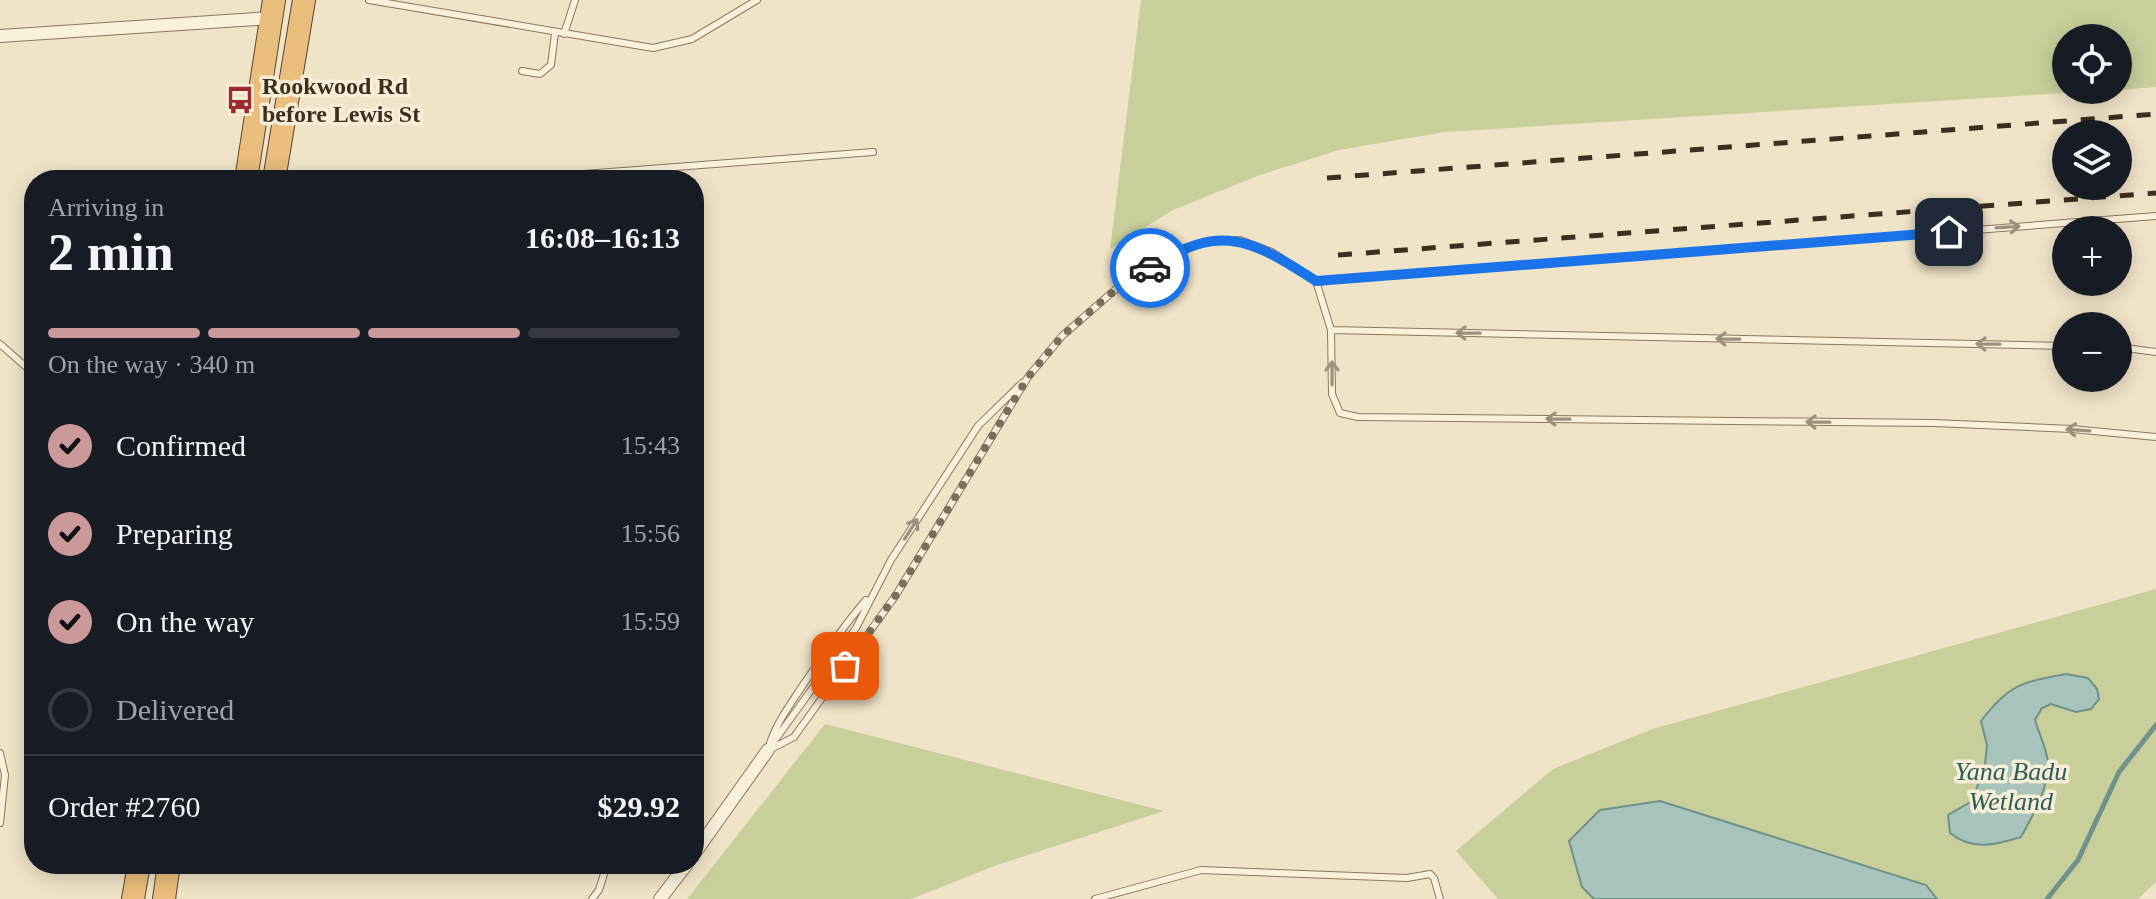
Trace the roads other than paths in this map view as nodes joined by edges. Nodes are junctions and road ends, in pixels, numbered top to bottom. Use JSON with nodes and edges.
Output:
{"nodes":[{"id":1,"x":304,"y":0,"type":"edge"},
{"id":2,"x":369,"y":0,"type":"edge"},
{"id":3,"x":575,"y":0,"type":"edge"},
{"id":4,"x":757,"y":0,"type":"edge"},
{"id":5,"x":273,"y":9,"type":"edge"},
{"id":6,"x":555,"y":33,"type":"junction"},
{"id":7,"x":564,"y":34,"type":"junction"},
{"id":8,"x":0,"y":36,"type":"edge"},
{"id":9,"x":522,"y":71,"type":"dead end"},
{"id":10,"x":873,"y":152,"type":"dead end"},
{"id":11,"x":248,"y":170,"type":"edge"},
{"id":12,"x":276,"y":170,"type":"edge"},
{"id":13,"x":636,"y":170,"type":"edge"},
{"id":14,"x":2156,"y":216,"type":"edge"},
{"id":15,"x":1316,"y":281,"type":"junction"},
{"id":16,"x":1331,"y":330,"type":"junction"},
{"id":17,"x":0,"y":344,"type":"edge"},
{"id":18,"x":2052,"y":346,"type":"edge"},
{"id":19,"x":2132,"y":349,"type":"edge"},
{"id":20,"x":2156,"y":352,"type":"edge"},
{"id":21,"x":24,"y":365,"type":"edge"},
{"id":22,"x":1028,"y":377,"type":"junction"},
{"id":23,"x":2156,"y":437,"type":"edge"},
{"id":24,"x":768,"y":750,"type":"junction"},
{"id":25,"x":0,"y":753,"type":"edge"},
{"id":26,"x":0,"y":823,"type":"edge"},
{"id":27,"x":704,"y":840,"type":"edge"},
{"id":28,"x":137,"y":874,"type":"edge"},
{"id":29,"x":168,"y":874,"type":"edge"},
{"id":30,"x":604,"y":874,"type":"edge"},
{"id":31,"x":679,"y":874,"type":"edge"},
{"id":32,"x":133,"y":899,"type":"edge"},
{"id":33,"x":164,"y":899,"type":"edge"},
{"id":34,"x":592,"y":899,"type":"edge"},
{"id":35,"x":660,"y":899,"type":"edge"},
{"id":36,"x":1095,"y":899,"type":"edge"},
{"id":37,"x":1440,"y":899,"type":"edge"}],
"edges":[{"from":1,"to":12,"type":"highway"},
{"from":2,"to":6,"type":"lane"},
{"from":3,"to":7,"type":"lane"},
{"from":4,"to":7,"type":"lane"},
{"from":5,"to":8,"type":"street"},
{"from":5,"to":11,"type":"highway"},
{"from":6,"to":7,"type":"lane"},
{"from":6,"to":9,"type":"lane"},
{"from":10,"to":13,"type":"lane"},
{"from":15,"to":14,"type":"lane","one_way":true},
{"from":15,"to":16,"type":"lane"},
{"from":15,"to":22,"type":"lane"},
{"from":18,"to":16,"type":"lane","one_way":true},
{"from":23,"to":16,"type":"lane","one_way":true},
{"from":17,"to":21,"type":"lane"},
{"from":19,"to":20,"type":"lane"},
{"from":24,"to":22,"type":"lane","one_way":true},
{"from":22,"to":24,"type":"lane"},
{"from":24,"to":27,"type":"street"},
{"from":25,"to":26,"type":"lane"},
{"from":28,"to":32,"type":"highway"},
{"from":29,"to":33,"type":"highway"},
{"from":30,"to":34,"type":"lane"},
{"from":31,"to":35,"type":"street"},
{"from":36,"to":37,"type":"lane"}]}
